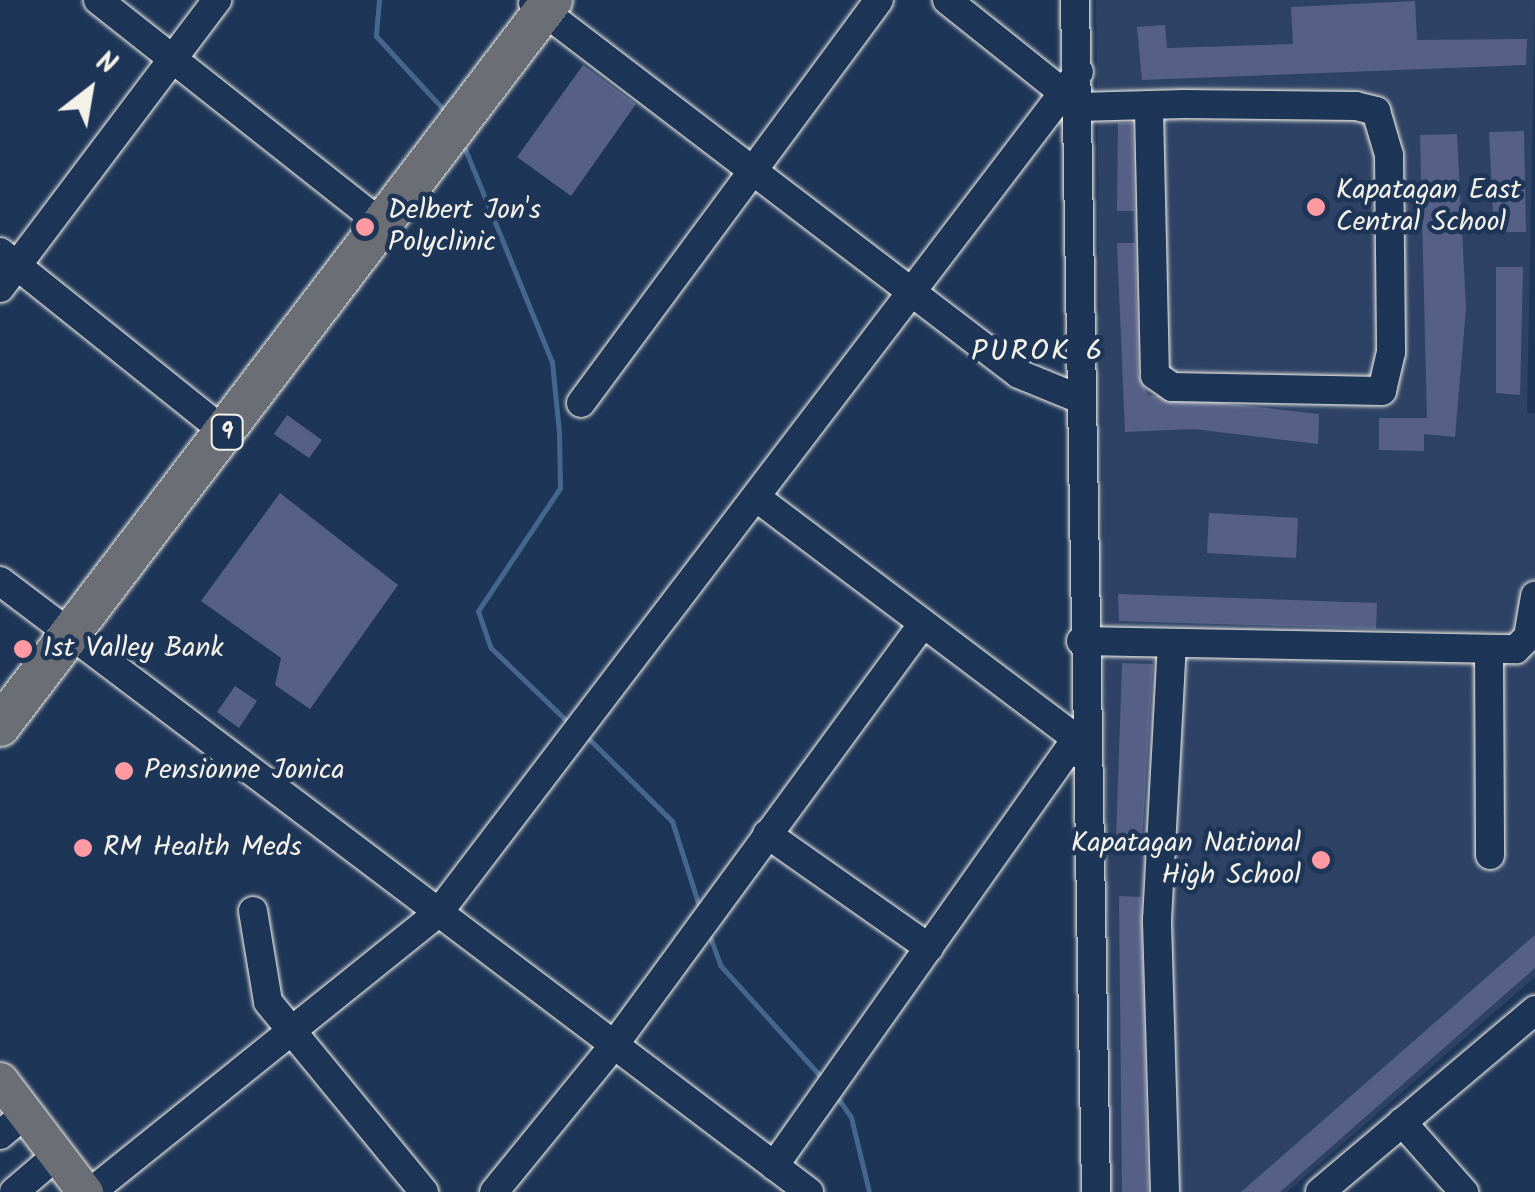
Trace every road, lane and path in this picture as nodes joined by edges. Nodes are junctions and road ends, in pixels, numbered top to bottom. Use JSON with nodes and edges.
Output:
{"nodes":[{"id":1,"x":98,"y":0,"type":"edge"},
{"id":2,"x":216,"y":0,"type":"edge"},
{"id":3,"x":879,"y":0,"type":"edge"},
{"id":4,"x":947,"y":0,"type":"edge"},
{"id":5,"x":1075,"y":0,"type":"edge"},
{"id":6,"x":542,"y":4,"type":"edge"},
{"id":7,"x":172,"y":57,"type":"junction"},
{"id":8,"x":1074,"y":91,"type":"junction"},
{"id":9,"x":1148,"y":105,"type":"junction"},
{"id":10,"x":752,"y":173,"type":"junction"},
{"id":11,"x":382,"y":224,"type":"junction"},
{"id":12,"x":6,"y":268,"type":"edge"},
{"id":13,"x":915,"y":294,"type":"junction"},
{"id":14,"x":1080,"y":399,"type":"junction"},
{"id":15,"x":581,"y":403,"type":"dead end"},
{"id":16,"x":226,"y":433,"type":"junction"},
{"id":17,"x":760,"y":501,"type":"junction"},
{"id":18,"x":0,"y":580,"type":"edge"},
{"id":19,"x":1535,"y":596,"type":"edge"},
{"id":20,"x":922,"y":625,"type":"junction"},
{"id":21,"x":73,"y":636,"type":"junction"},
{"id":22,"x":1081,"y":640,"type":"junction"},
{"id":23,"x":1172,"y":643,"type":"junction"},
{"id":24,"x":1489,"y":651,"type":"junction"},
{"id":25,"x":0,"y":726,"type":"edge"},
{"id":26,"x":1080,"y":740,"type":"junction"},
{"id":27,"x":767,"y":834,"type":"junction"},
{"id":28,"x":1490,"y":855,"type":"dead end"},
{"id":29,"x":253,"y":911,"type":"dead end"},
{"id":30,"x":439,"y":912,"type":"junction"},
{"id":31,"x":929,"y":948,"type":"junction"},
{"id":32,"x":1535,"y":1010,"type":"edge"},
{"id":33,"x":294,"y":1032,"type":"junction"},
{"id":34,"x":614,"y":1045,"type":"junction"},
{"id":35,"x":1,"y":1083,"type":"edge"},
{"id":36,"x":1402,"y":1122,"type":"junction"},
{"id":37,"x":12,"y":1125,"type":"edge"},
{"id":38,"x":56,"y":1156,"type":"junction"},
{"id":39,"x":774,"y":1166,"type":"junction"},
{"id":40,"x":14,"y":1192,"type":"edge"},
{"id":41,"x":88,"y":1192,"type":"edge"},
{"id":42,"x":424,"y":1192,"type":"edge"},
{"id":43,"x":494,"y":1192,"type":"edge"},
{"id":44,"x":808,"y":1192,"type":"edge"},
{"id":45,"x":1096,"y":1192,"type":"edge"},
{"id":46,"x":1164,"y":1192,"type":"edge"},
{"id":47,"x":1320,"y":1192,"type":"edge"},
{"id":48,"x":1464,"y":1192,"type":"edge"}],
"edges":[{"from":1,"to":7,"type":"street"},
{"from":2,"to":7,"type":"street"},
{"from":3,"to":10,"type":"street"},
{"from":4,"to":8,"type":"street"},
{"from":5,"to":8,"type":"street"},
{"from":6,"to":10,"type":"street"},
{"from":6,"to":11,"type":"highway","number":"9"},
{"from":7,"to":11,"type":"street"},
{"from":7,"to":12,"type":"street"},
{"from":8,"to":9,"type":"street"},
{"from":8,"to":13,"type":"street"},
{"from":8,"to":14,"type":"street"},
{"from":9,"to":9,"type":"street"},
{"from":10,"to":13,"type":"street"},
{"from":10,"to":15,"type":"street"},
{"from":11,"to":16,"type":"highway","number":"9"},
{"from":12,"to":16,"type":"street"},
{"from":13,"to":14,"type":"street"},
{"from":13,"to":17,"type":"street"},
{"from":14,"to":22,"type":"street"},
{"from":16,"to":21,"type":"highway","number":"9"},
{"from":17,"to":20,"type":"street"},
{"from":17,"to":30,"type":"street"},
{"from":18,"to":21,"type":"street"},
{"from":19,"to":24,"type":"street"},
{"from":20,"to":26,"type":"street"},
{"from":20,"to":27,"type":"street"},
{"from":21,"to":25,"type":"highway","number":"9"},
{"from":21,"to":30,"type":"street"},
{"from":22,"to":23,"type":"street"},
{"from":22,"to":26,"type":"street"},
{"from":23,"to":24,"type":"street"},
{"from":23,"to":46,"type":"street"},
{"from":24,"to":28,"type":"street"},
{"from":26,"to":31,"type":"street"},
{"from":26,"to":45,"type":"street"},
{"from":27,"to":31,"type":"street"},
{"from":27,"to":34,"type":"street"},
{"from":29,"to":33,"type":"street"},
{"from":30,"to":33,"type":"street"},
{"from":30,"to":34,"type":"street"},
{"from":31,"to":39,"type":"street"},
{"from":32,"to":36,"type":"street"},
{"from":33,"to":41,"type":"street"},
{"from":33,"to":42,"type":"street"},
{"from":34,"to":39,"type":"street"},
{"from":34,"to":43,"type":"street"},
{"from":35,"to":37,"type":"main road"},
{"from":36,"to":47,"type":"street"},
{"from":36,"to":48,"type":"street"},
{"from":37,"to":38,"type":"main road"},
{"from":38,"to":40,"type":"street"},
{"from":38,"to":41,"type":"main road"},
{"from":39,"to":44,"type":"street"}]}
